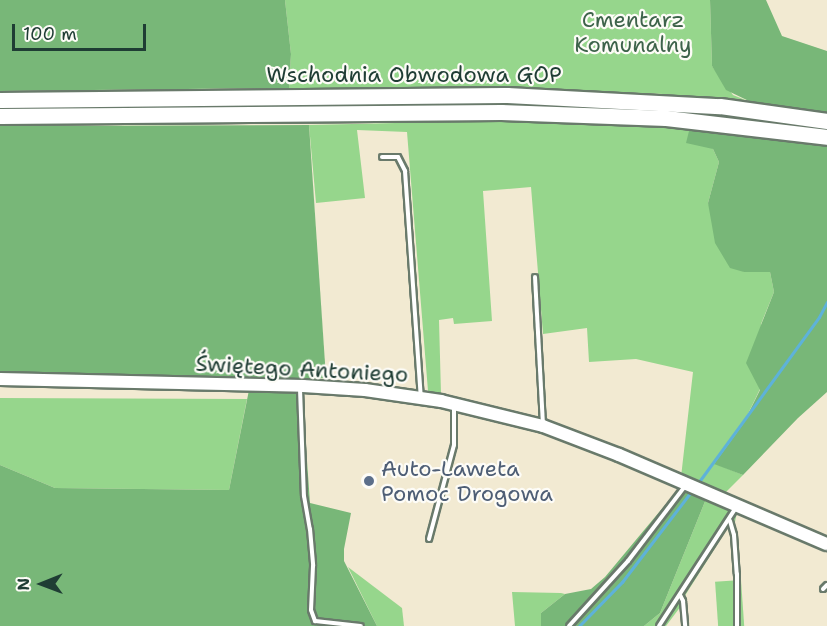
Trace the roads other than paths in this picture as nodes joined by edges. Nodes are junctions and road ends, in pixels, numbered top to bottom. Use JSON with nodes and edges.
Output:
{"nodes":[{"id":1,"x":0,"y":100,"type":"edge"},
{"id":2,"x":0,"y":116,"type":"edge"},
{"id":3,"x":827,"y":121,"type":"edge"},
{"id":4,"x":827,"y":137,"type":"edge"},
{"id":5,"x":382,"y":157,"type":"dead end"},
{"id":6,"x":535,"y":277,"type":"dead end"},
{"id":7,"x":0,"y":380,"type":"edge"},
{"id":8,"x":300,"y":386,"type":"junction"},
{"id":9,"x":421,"y":397,"type":"junction"},
{"id":10,"x":455,"y":404,"type":"junction"},
{"id":11,"x":543,"y":426,"type":"junction"},
{"id":12,"x":687,"y":484,"type":"junction"},
{"id":13,"x":737,"y":506,"type":"junction"},
{"id":14,"x":730,"y":521,"type":"junction"},
{"id":15,"x":429,"y":539,"type":"dead end"},
{"id":16,"x":827,"y":544,"type":"edge"},
{"id":17,"x":827,"y":585,"type":"edge"},
{"id":18,"x":823,"y":589,"type":"dead end"},
{"id":19,"x":680,"y":595,"type":"junction"},
{"id":20,"x":361,"y":626,"type":"edge"},
{"id":21,"x":569,"y":626,"type":"edge"},
{"id":22,"x":658,"y":626,"type":"edge"},
{"id":23,"x":686,"y":626,"type":"edge"},
{"id":24,"x":737,"y":626,"type":"edge"}],
"edges":[{"from":1,"to":3,"type":"highway","name":"Wschodnia Obwodowa GOP"},
{"from":2,"to":4,"type":"highway","name":"Wschodnia Obwodowa GOP"},
{"from":5,"to":9,"type":"lane"},
{"from":6,"to":11,"type":"lane"},
{"from":7,"to":8,"type":"street","name":"Świętego Antoniego"},
{"from":8,"to":9,"type":"street","name":"Świętego Antoniego"},
{"from":8,"to":20,"type":"lane"},
{"from":9,"to":10,"type":"street","name":"Świętego Antoniego"},
{"from":10,"to":11,"type":"street","name":"Świętego Antoniego"},
{"from":10,"to":15,"type":"lane"},
{"from":11,"to":12,"type":"street","name":"Świętego Antoniego"},
{"from":12,"to":13,"type":"street","name":"Świętego Antoniego"},
{"from":12,"to":21,"type":"lane"},
{"from":13,"to":14,"type":"lane"},
{"from":13,"to":16,"type":"street","name":"Świętego Antoniego"},
{"from":14,"to":19,"type":"lane"},
{"from":14,"to":24,"type":"lane"},
{"from":17,"to":18,"type":"lane"},
{"from":19,"to":22,"type":"lane"},
{"from":19,"to":23,"type":"lane"}]}
